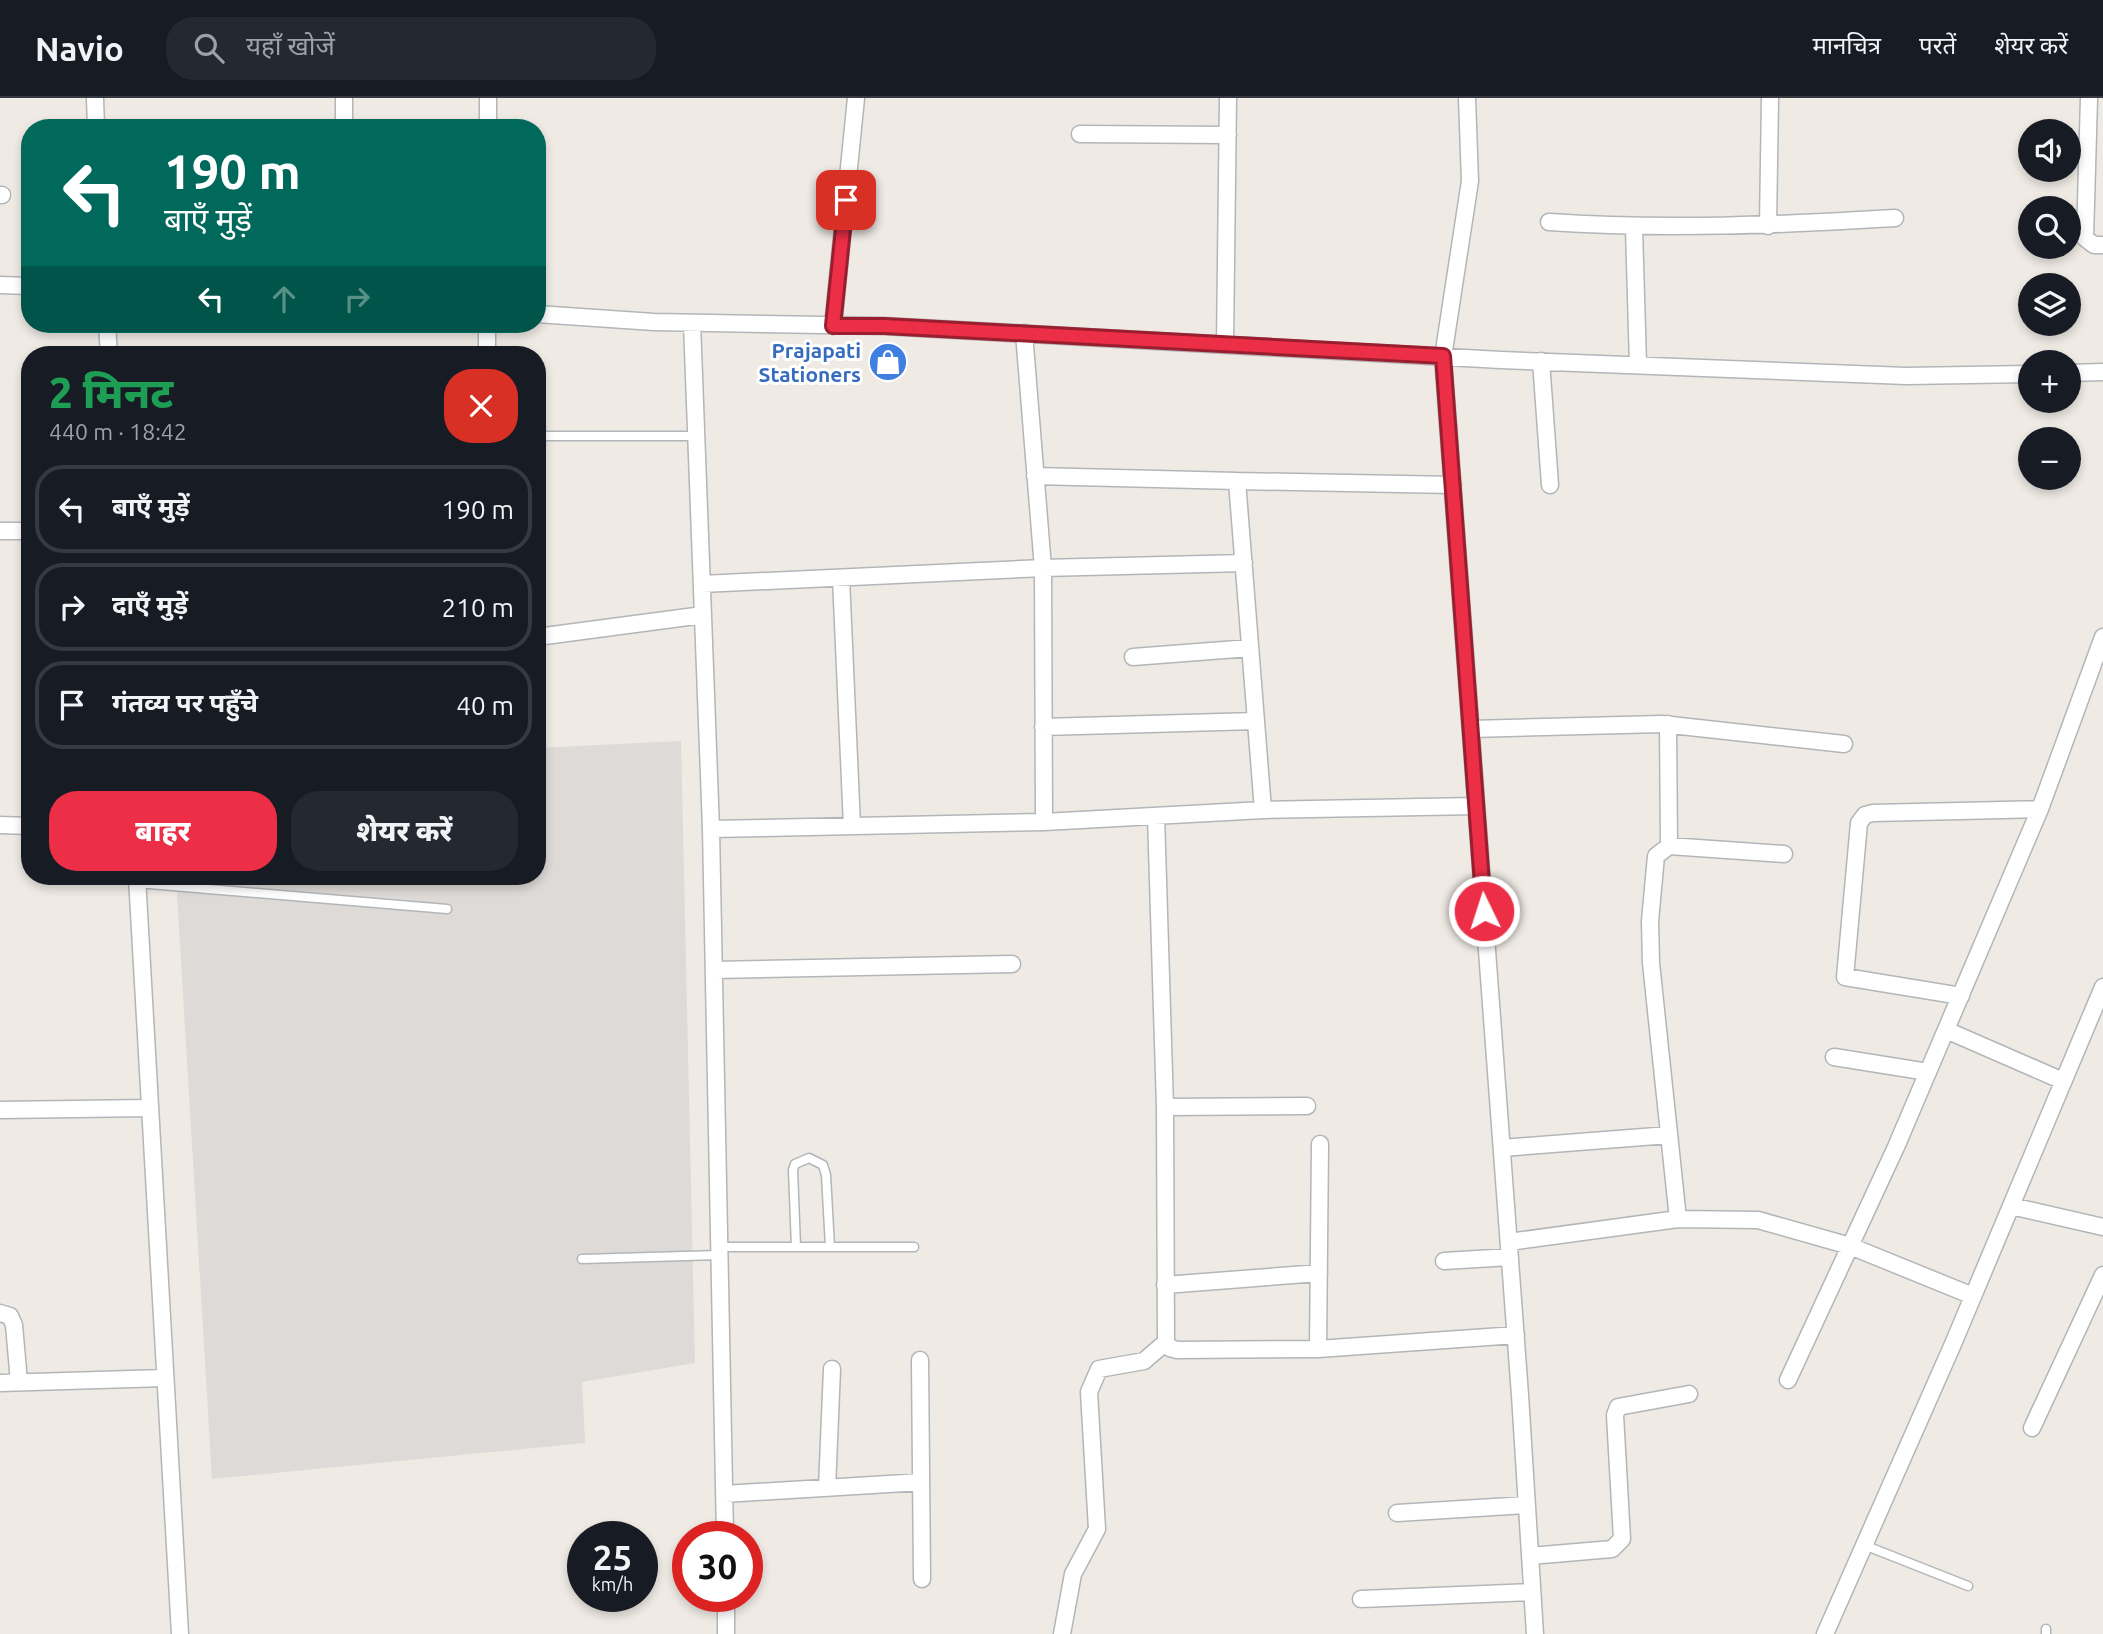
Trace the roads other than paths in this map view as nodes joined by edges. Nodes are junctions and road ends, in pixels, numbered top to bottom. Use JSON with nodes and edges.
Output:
{"nodes":[{"id":1,"x":95,"y":98,"type":"edge"},
{"id":2,"x":344,"y":98,"type":"edge"},
{"id":3,"x":488,"y":98,"type":"edge"},
{"id":4,"x":856,"y":98,"type":"edge"},
{"id":5,"x":1228,"y":98,"type":"edge"},
{"id":6,"x":1467,"y":98,"type":"edge"},
{"id":7,"x":1770,"y":98,"type":"edge"},
{"id":8,"x":2089,"y":98,"type":"edge"},
{"id":9,"x":96,"y":119,"type":"edge"},
{"id":10,"x":344,"y":119,"type":"edge"},
{"id":11,"x":488,"y":119,"type":"edge"},
{"id":12,"x":1080,"y":134,"type":"dead end"},
{"id":13,"x":1228,"y":135,"type":"junction"},
{"id":14,"x":1895,"y":218,"type":"dead end"},
{"id":15,"x":1549,"y":222,"type":"dead end"},
{"id":16,"x":1768,"y":226,"type":"junction"},
{"id":17,"x":1634,"y":228,"type":"junction"},
{"id":18,"x":2103,"y":245,"type":"edge"},
{"id":19,"x":0,"y":285,"type":"edge"},
{"id":20,"x":21,"y":286,"type":"edge"},
{"id":21,"x":546,"y":315,"type":"edge"},
{"id":22,"x":692,"y":323,"type":"junction"},
{"id":23,"x":833,"y":326,"type":"junction"},
{"id":24,"x":1024,"y":333,"type":"junction"},
{"id":25,"x":1225,"y":344,"type":"junction"},
{"id":26,"x":1443,"y":356,"type":"junction"},
{"id":27,"x":1541,"y":361,"type":"junction"},
{"id":28,"x":1638,"y":365,"type":"junction"},
{"id":29,"x":2103,"y":372,"type":"edge"},
{"id":30,"x":2081,"y":373,"type":"edge"},
{"id":31,"x":2018,"y":374,"type":"edge"},
{"id":32,"x":546,"y":436,"type":"edge"},
{"id":33,"x":696,"y":436,"type":"junction"},
{"id":34,"x":1035,"y":476,"type":"junction"},
{"id":35,"x":1237,"y":481,"type":"junction"},
{"id":36,"x":1452,"y":485,"type":"junction"},
{"id":37,"x":1550,"y":485,"type":"dead end"},
{"id":38,"x":0,"y":531,"type":"edge"},
{"id":39,"x":21,"y":531,"type":"edge"},
{"id":40,"x":1244,"y":563,"type":"junction"},
{"id":41,"x":1042,"y":568,"type":"junction"},
{"id":42,"x":841,"y":578,"type":"junction"},
{"id":43,"x":702,"y":584,"type":"junction"},
{"id":44,"x":703,"y":615,"type":"junction"},
{"id":45,"x":546,"y":636,"type":"edge"},
{"id":46,"x":2103,"y":637,"type":"edge"},
{"id":47,"x":1250,"y":648,"type":"junction"},
{"id":48,"x":1133,"y":657,"type":"dead end"},
{"id":49,"x":1256,"y":721,"type":"junction"},
{"id":50,"x":1668,"y":724,"type":"junction"},
{"id":51,"x":1043,"y":727,"type":"junction"},
{"id":52,"x":1471,"y":729,"type":"junction"},
{"id":53,"x":1844,"y":744,"type":"dead end"},
{"id":54,"x":1476,"y":806,"type":"junction"},
{"id":55,"x":2040,"y":809,"type":"junction"},
{"id":56,"x":1263,"y":810,"type":"junction"},
{"id":57,"x":1156,"y":816,"type":"junction"},
{"id":58,"x":1044,"y":822,"type":"junction"},
{"id":59,"x":0,"y":825,"type":"edge"},
{"id":60,"x":21,"y":826,"type":"edge"},
{"id":61,"x":852,"y":826,"type":"junction"},
{"id":62,"x":711,"y":829,"type":"junction"},
{"id":63,"x":1668,"y":846,"type":"junction"},
{"id":64,"x":1784,"y":854,"type":"dead end"},
{"id":65,"x":137,"y":885,"type":"edge"},
{"id":66,"x":190,"y":885,"type":"edge"},
{"id":67,"x":447,"y":909,"type":"dead end"},
{"id":68,"x":1012,"y":964,"type":"dead end"},
{"id":69,"x":714,"y":970,"type":"junction"},
{"id":70,"x":2103,"y":987,"type":"edge"},
{"id":71,"x":1961,"y":996,"type":"junction"},
{"id":72,"x":1946,"y":1031,"type":"junction"},
{"id":73,"x":1834,"y":1057,"type":"dead end"},
{"id":74,"x":1928,"y":1072,"type":"junction"},
{"id":75,"x":2063,"y":1081,"type":"junction"},
{"id":76,"x":1307,"y":1106,"type":"dead end"},
{"id":77,"x":1165,"y":1107,"type":"junction"},
{"id":78,"x":149,"y":1108,"type":"junction"},
{"id":79,"x":0,"y":1110,"type":"edge"},
{"id":80,"x":1670,"y":1135,"type":"junction"},
{"id":81,"x":1320,"y":1144,"type":"dead end"},
{"id":82,"x":1502,"y":1148,"type":"junction"},
{"id":83,"x":2011,"y":1206,"type":"junction"},
{"id":84,"x":1678,"y":1219,"type":"junction"},
{"id":85,"x":2103,"y":1227,"type":"edge"},
{"id":86,"x":1850,"y":1246,"type":"junction"},
{"id":87,"x":796,"y":1247,"type":"junction"},
{"id":88,"x":830,"y":1247,"type":"junction"},
{"id":89,"x":914,"y":1247,"type":"dead end"},
{"id":90,"x":1509,"y":1249,"type":"junction"},
{"id":91,"x":719,"y":1251,"type":"junction"},
{"id":92,"x":582,"y":1259,"type":"dead end"},
{"id":93,"x":1444,"y":1261,"type":"dead end"},
{"id":94,"x":1319,"y":1273,"type":"junction"},
{"id":95,"x":2103,"y":1275,"type":"edge"},
{"id":96,"x":1165,"y":1285,"type":"junction"},
{"id":97,"x":1973,"y":1296,"type":"junction"},
{"id":98,"x":2096,"y":1304,"type":"edge"},
{"id":99,"x":0,"y":1313,"type":"edge"},
{"id":100,"x":1516,"y":1335,"type":"junction"},
{"id":101,"x":1166,"y":1342,"type":"junction"},
{"id":102,"x":1318,"y":1349,"type":"junction"},
{"id":103,"x":920,"y":1360,"type":"dead end"},
{"id":104,"x":832,"y":1368,"type":"dead end"},
{"id":105,"x":164,"y":1378,"type":"junction"},
{"id":106,"x":1788,"y":1380,"type":"dead end"},
{"id":107,"x":19,"y":1382,"type":"junction"},
{"id":108,"x":0,"y":1383,"type":"edge"},
{"id":109,"x":1689,"y":1394,"type":"dead end"},
{"id":110,"x":2032,"y":1428,"type":"dead end"},
{"id":111,"x":921,"y":1482,"type":"junction"},
{"id":112,"x":827,"y":1488,"type":"junction"},
{"id":113,"x":724,"y":1494,"type":"junction"},
{"id":114,"x":1527,"y":1505,"type":"junction"},
{"id":115,"x":1397,"y":1513,"type":"dead end"},
{"id":116,"x":724,"y":1521,"type":"edge"},
{"id":117,"x":1864,"y":1545,"type":"junction"},
{"id":118,"x":1530,"y":1556,"type":"junction"},
{"id":119,"x":922,"y":1579,"type":"dead end"},
{"id":120,"x":1968,"y":1586,"type":"dead end"},
{"id":121,"x":1532,"y":1592,"type":"junction"},
{"id":122,"x":1361,"y":1599,"type":"dead end"},
{"id":123,"x":726,"y":1612,"type":"edge"},
{"id":124,"x":180,"y":1634,"type":"edge"},
{"id":125,"x":726,"y":1634,"type":"edge"},
{"id":126,"x":1062,"y":1634,"type":"edge"},
{"id":127,"x":1535,"y":1634,"type":"edge"},
{"id":128,"x":1825,"y":1634,"type":"edge"}],
"edges":[{"from":1,"to":9,"type":"street"},
{"from":2,"to":10,"type":"street"},
{"from":3,"to":11,"type":"street"},
{"from":4,"to":23,"type":"street"},
{"from":5,"to":13,"type":"street"},
{"from":6,"to":26,"type":"street"},
{"from":7,"to":16,"type":"street"},
{"from":8,"to":18,"type":"street"},
{"from":12,"to":13,"type":"street"},
{"from":13,"to":25,"type":"street"},
{"from":14,"to":16,"type":"street"},
{"from":15,"to":17,"type":"street"},
{"from":16,"to":17,"type":"street"},
{"from":17,"to":28,"type":"street"},
{"from":19,"to":20,"type":"street"},
{"from":21,"to":22,"type":"street"},
{"from":22,"to":23,"type":"street"},
{"from":22,"to":33,"type":"street"},
{"from":23,"to":24,"type":"street"},
{"from":24,"to":25,"type":"street"},
{"from":24,"to":34,"type":"street"},
{"from":25,"to":26,"type":"street"},
{"from":26,"to":27,"type":"street"},
{"from":26,"to":36,"type":"street"},
{"from":27,"to":28,"type":"street"},
{"from":27,"to":37,"type":"street"},
{"from":28,"to":31,"type":"street"},
{"from":29,"to":30,"type":"street"},
{"from":32,"to":33,"type":"lane"},
{"from":33,"to":43,"type":"street"},
{"from":34,"to":35,"type":"street"},
{"from":34,"to":41,"type":"street"},
{"from":35,"to":36,"type":"street"},
{"from":35,"to":40,"type":"street"},
{"from":36,"to":52,"type":"street"},
{"from":38,"to":39,"type":"street"},
{"from":40,"to":41,"type":"street"},
{"from":40,"to":47,"type":"street"},
{"from":41,"to":42,"type":"street"},
{"from":41,"to":51,"type":"street"},
{"from":42,"to":43,"type":"street"},
{"from":42,"to":61,"type":"street"},
{"from":43,"to":44,"type":"street"},
{"from":44,"to":45,"type":"street"},
{"from":44,"to":62,"type":"street"},
{"from":46,"to":55,"type":"street"},
{"from":47,"to":48,"type":"street"},
{"from":47,"to":49,"type":"street"},
{"from":49,"to":51,"type":"street"},
{"from":49,"to":56,"type":"street"},
{"from":50,"to":52,"type":"street"},
{"from":50,"to":53,"type":"street"},
{"from":50,"to":63,"type":"street"},
{"from":51,"to":58,"type":"street"},
{"from":52,"to":54,"type":"street"},
{"from":54,"to":56,"type":"street"},
{"from":54,"to":82,"type":"street"},
{"from":55,"to":71,"type":"street"},
{"from":55,"to":71,"type":"street"},
{"from":56,"to":57,"type":"street"},
{"from":57,"to":58,"type":"street"},
{"from":57,"to":77,"type":"street"},
{"from":58,"to":61,"type":"street"},
{"from":59,"to":60,"type":"street"},
{"from":61,"to":62,"type":"street"},
{"from":62,"to":69,"type":"street"},
{"from":63,"to":64,"type":"street"},
{"from":63,"to":80,"type":"street"},
{"from":65,"to":78,"type":"street"},
{"from":66,"to":67,"type":"lane"},
{"from":68,"to":69,"type":"street"},
{"from":69,"to":91,"type":"street"},
{"from":70,"to":75,"type":"street"},
{"from":71,"to":72,"type":"street"},
{"from":72,"to":74,"type":"street"},
{"from":72,"to":75,"type":"street"},
{"from":73,"to":74,"type":"street"},
{"from":74,"to":86,"type":"street"},
{"from":75,"to":83,"type":"street"},
{"from":76,"to":77,"type":"street"},
{"from":77,"to":96,"type":"street"},
{"from":78,"to":79,"type":"street"},
{"from":78,"to":105,"type":"street"},
{"from":80,"to":82,"type":"street"},
{"from":80,"to":84,"type":"street"},
{"from":81,"to":94,"type":"street"},
{"from":82,"to":90,"type":"street"},
{"from":83,"to":85,"type":"street"},
{"from":83,"to":97,"type":"street"},
{"from":84,"to":86,"type":"street"},
{"from":84,"to":90,"type":"street"},
{"from":86,"to":97,"type":"street"},
{"from":86,"to":106,"type":"street"},
{"from":87,"to":88,"type":"lane"},
{"from":87,"to":88,"type":"lane"},
{"from":87,"to":91,"type":"lane"},
{"from":88,"to":89,"type":"lane"},
{"from":90,"to":93,"type":"street"},
{"from":90,"to":100,"type":"street"},
{"from":91,"to":92,"type":"lane"},
{"from":91,"to":113,"type":"street"},
{"from":94,"to":96,"type":"street"},
{"from":94,"to":102,"type":"street"},
{"from":95,"to":98,"type":"street"},
{"from":96,"to":101,"type":"street"},
{"from":97,"to":117,"type":"street"},
{"from":98,"to":110,"type":"street"},
{"from":99,"to":107,"type":"street"},
{"from":100,"to":102,"type":"street"},
{"from":100,"to":114,"type":"street"},
{"from":101,"to":102,"type":"street"},
{"from":101,"to":126,"type":"street"},
{"from":103,"to":111,"type":"street"},
{"from":104,"to":112,"type":"street"},
{"from":105,"to":107,"type":"street"},
{"from":105,"to":124,"type":"street"},
{"from":107,"to":108,"type":"street"},
{"from":109,"to":118,"type":"street"},
{"from":111,"to":112,"type":"street"},
{"from":111,"to":119,"type":"street"},
{"from":112,"to":113,"type":"street"},
{"from":113,"to":116,"type":"street"},
{"from":114,"to":115,"type":"street"},
{"from":114,"to":118,"type":"street"},
{"from":117,"to":120,"type":"lane"},
{"from":117,"to":128,"type":"street"},
{"from":118,"to":121,"type":"street"},
{"from":121,"to":122,"type":"street"},
{"from":121,"to":127,"type":"street"},
{"from":123,"to":125,"type":"street"}]}
